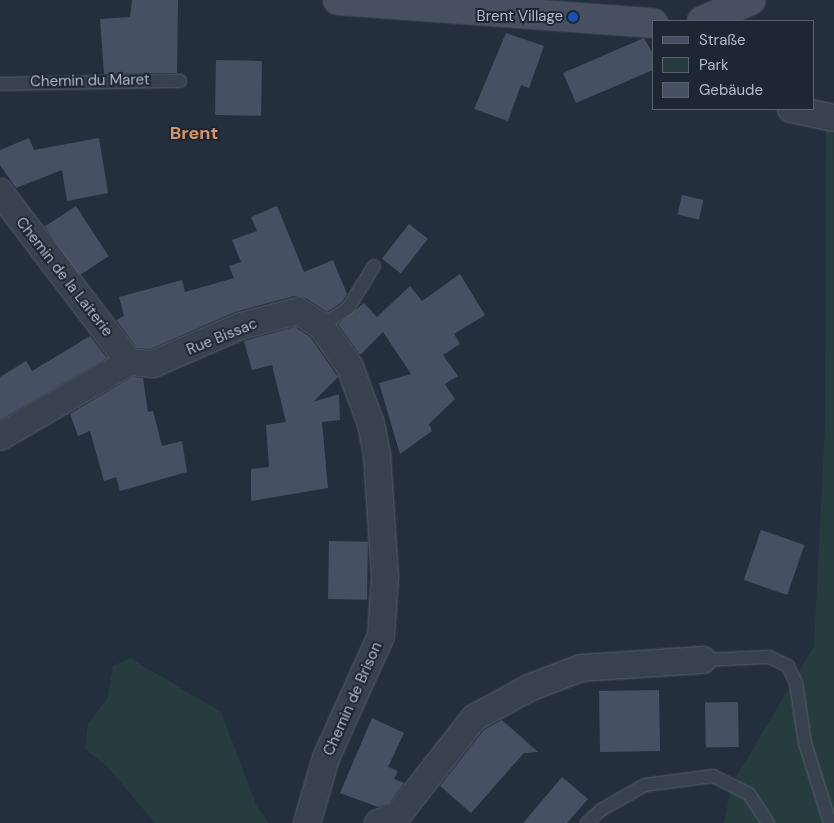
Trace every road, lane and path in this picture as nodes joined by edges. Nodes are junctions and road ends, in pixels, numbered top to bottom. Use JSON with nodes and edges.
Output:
{"nodes":[{"id":1,"x":338,"y":0,"type":"edge"},
{"id":2,"x":751,"y":0,"type":"edge"},
{"id":3,"x":588,"y":10,"type":"edge"},
{"id":4,"x":704,"y":20,"type":"edge"},
{"id":5,"x":651,"y":25,"type":"edge"},
{"id":6,"x":180,"y":80,"type":"dead end"},
{"id":7,"x":0,"y":84,"type":"edge"},
{"id":8,"x":796,"y":110,"type":"edge"},
{"id":9,"x":834,"y":118,"type":"edge"},
{"id":10,"x":0,"y":192,"type":"edge"},
{"id":11,"x":374,"y":266,"type":"dead end"},
{"id":12,"x":321,"y":326,"type":"junction"},
{"id":13,"x":129,"y":362,"type":"junction"},
{"id":14,"x":0,"y":437,"type":"edge"},
{"id":15,"x":377,"y":454,"type":"joint"},
{"id":16,"x":703,"y":660,"type":"joint"},
{"id":17,"x":307,"y":823,"type":"edge"},
{"id":18,"x":378,"y":823,"type":"edge"},
{"id":19,"x":587,"y":823,"type":"edge"},
{"id":20,"x":768,"y":823,"type":"edge"},
{"id":21,"x":830,"y":823,"type":"edge"}],
"edges":[{"from":1,"to":3,"type":"main road"},
{"from":2,"to":4,"type":"main road"},
{"from":3,"to":5,"type":"main road"},
{"from":6,"to":7,"type":"lane","name":"Chemin du Maret"},
{"from":8,"to":9,"type":"street"},
{"from":10,"to":13,"type":"street","name":"Chemin de la Laiterie"},
{"from":11,"to":12,"type":"lane"},
{"from":12,"to":13,"type":"street","name":"Rue Bissac"},
{"from":12,"to":15,"type":"street","name":"Rue Bissac"},
{"from":13,"to":14,"type":"street"},
{"from":15,"to":17,"type":"street","name":"Chemin de Brison"},
{"from":16,"to":18,"type":"street"},
{"from":16,"to":21,"type":"lane"},
{"from":19,"to":20,"type":"lane"}]}
